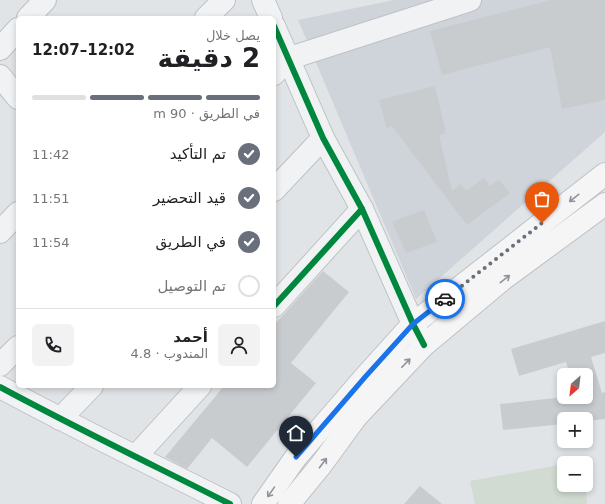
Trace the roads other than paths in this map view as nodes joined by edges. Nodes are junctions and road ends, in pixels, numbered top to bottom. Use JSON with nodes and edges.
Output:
{"nodes":[{"id":1,"x":45,"y":0,"type":"edge"},
{"id":2,"x":224,"y":0,"type":"edge"},
{"id":3,"x":263,"y":0,"type":"edge"},
{"id":4,"x":470,"y":0,"type":"edge"},
{"id":5,"x":30,"y":16,"type":"edge"},
{"id":6,"x":208,"y":16,"type":"edge"},
{"id":7,"x":270,"y":16,"type":"edge"},
{"id":8,"x":16,"y":31,"type":"edge"},
{"id":9,"x":276,"y":38,"type":"edge"},
{"id":10,"x":0,"y":49,"type":"edge"},
{"id":11,"x":281,"y":67,"type":"edge"},
{"id":12,"x":0,"y":76,"type":"edge"},
{"id":13,"x":16,"y":96,"type":"edge"},
{"id":14,"x":323,"y":138,"type":"junction"},
{"id":15,"x":605,"y":174,"type":"edge"},
{"id":16,"x":276,"y":188,"type":"edge"},
{"id":17,"x":605,"y":204,"type":"edge"},
{"id":18,"x":362,"y":209,"type":"junction"},
{"id":19,"x":16,"y":215,"type":"edge"},
{"id":20,"x":0,"y":232,"type":"edge"},
{"id":21,"x":276,"y":304,"type":"edge"},
{"id":22,"x":413,"y":324,"type":"junction"},
{"id":23,"x":424,"y":345,"type":"junction"},
{"id":24,"x":16,"y":349,"type":"edge"},
{"id":25,"x":0,"y":365,"type":"edge"},
{"id":26,"x":0,"y":387,"type":"edge"},
{"id":27,"x":90,"y":388,"type":"edge"},
{"id":28,"x":198,"y":388,"type":"edge"},
{"id":29,"x":60,"y":419,"type":"junction"},
{"id":30,"x":136,"y":456,"type":"junction"},
{"id":31,"x":230,"y":504,"type":"edge"},
{"id":32,"x":263,"y":504,"type":"edge"},
{"id":33,"x":290,"y":504,"type":"edge"}],
"edges":[{"from":1,"to":5,"type":"street"},
{"from":2,"to":6,"type":"street"},
{"from":3,"to":7,"type":"street"},
{"from":4,"to":11,"type":"street"},
{"from":8,"to":10,"type":"street"},
{"from":9,"to":11,"type":"street"},
{"from":11,"to":14,"type":"street"},
{"from":12,"to":13,"type":"street"},
{"from":14,"to":16,"type":"street"},
{"from":14,"to":18,"type":"street"},
{"from":15,"to":22,"type":"main road","one_way":true},
{"from":23,"to":17,"type":"main road","one_way":true},
{"from":18,"to":21,"type":"street"},
{"from":18,"to":22,"type":"street"},
{"from":19,"to":20,"type":"street"},
{"from":22,"to":23,"type":"street"},
{"from":22,"to":32,"type":"main road","one_way":true},
{"from":33,"to":23,"type":"main road","one_way":true},
{"from":24,"to":25,"type":"street"},
{"from":26,"to":29,"type":"street"},
{"from":27,"to":29,"type":"street"},
{"from":28,"to":30,"type":"street"},
{"from":29,"to":30,"type":"street"},
{"from":30,"to":31,"type":"street"}]}
